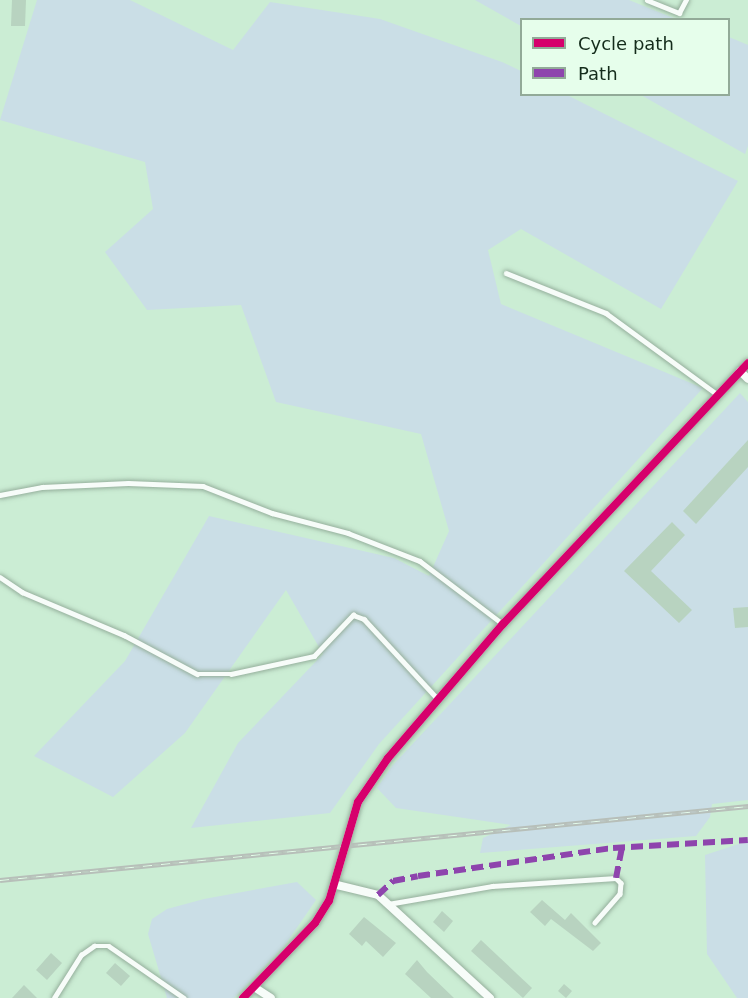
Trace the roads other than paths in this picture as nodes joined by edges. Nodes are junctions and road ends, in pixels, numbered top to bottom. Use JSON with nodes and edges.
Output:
{"nodes":[{"id":1,"x":647,"y":0,"type":"edge"},
{"id":2,"x":686,"y":0,"type":"edge"},
{"id":3,"x":506,"y":273,"type":"dead end"},
{"id":4,"x":748,"y":363,"type":"edge"},
{"id":5,"x":740,"y":371,"type":"junction"},
{"id":6,"x":748,"y":379,"type":"edge"},
{"id":7,"x":718,"y":395,"type":"junction"},
{"id":8,"x":0,"y":495,"type":"edge"},
{"id":9,"x":0,"y":577,"type":"edge"},
{"id":10,"x":503,"y":624,"type":"junction"},
{"id":11,"x":437,"y":698,"type":"junction"},
{"id":12,"x":337,"y":885,"type":"junction"},
{"id":13,"x":388,"y":904,"type":"junction"},
{"id":14,"x":595,"y":923,"type":"dead end"},
{"id":15,"x":254,"y":987,"type":"junction"},
{"id":16,"x":54,"y":998,"type":"edge"},
{"id":17,"x":184,"y":998,"type":"edge"},
{"id":18,"x":243,"y":998,"type":"edge"},
{"id":19,"x":271,"y":998,"type":"edge"},
{"id":20,"x":490,"y":998,"type":"edge"}],
"edges":[{"from":1,"to":2,"type":"lane"},
{"from":3,"to":7,"type":"lane"},
{"from":4,"to":5,"type":"street"},
{"from":5,"to":6,"type":"street"},
{"from":5,"to":7,"type":"street"},
{"from":7,"to":10,"type":"street"},
{"from":8,"to":10,"type":"lane"},
{"from":9,"to":11,"type":"lane"},
{"from":10,"to":11,"type":"street"},
{"from":11,"to":12,"type":"street"},
{"from":12,"to":13,"type":"street"},
{"from":12,"to":15,"type":"street"},
{"from":13,"to":14,"type":"lane"},
{"from":13,"to":20,"type":"street"},
{"from":15,"to":18,"type":"street"},
{"from":15,"to":19,"type":"street"},
{"from":16,"to":17,"type":"lane"}]}
